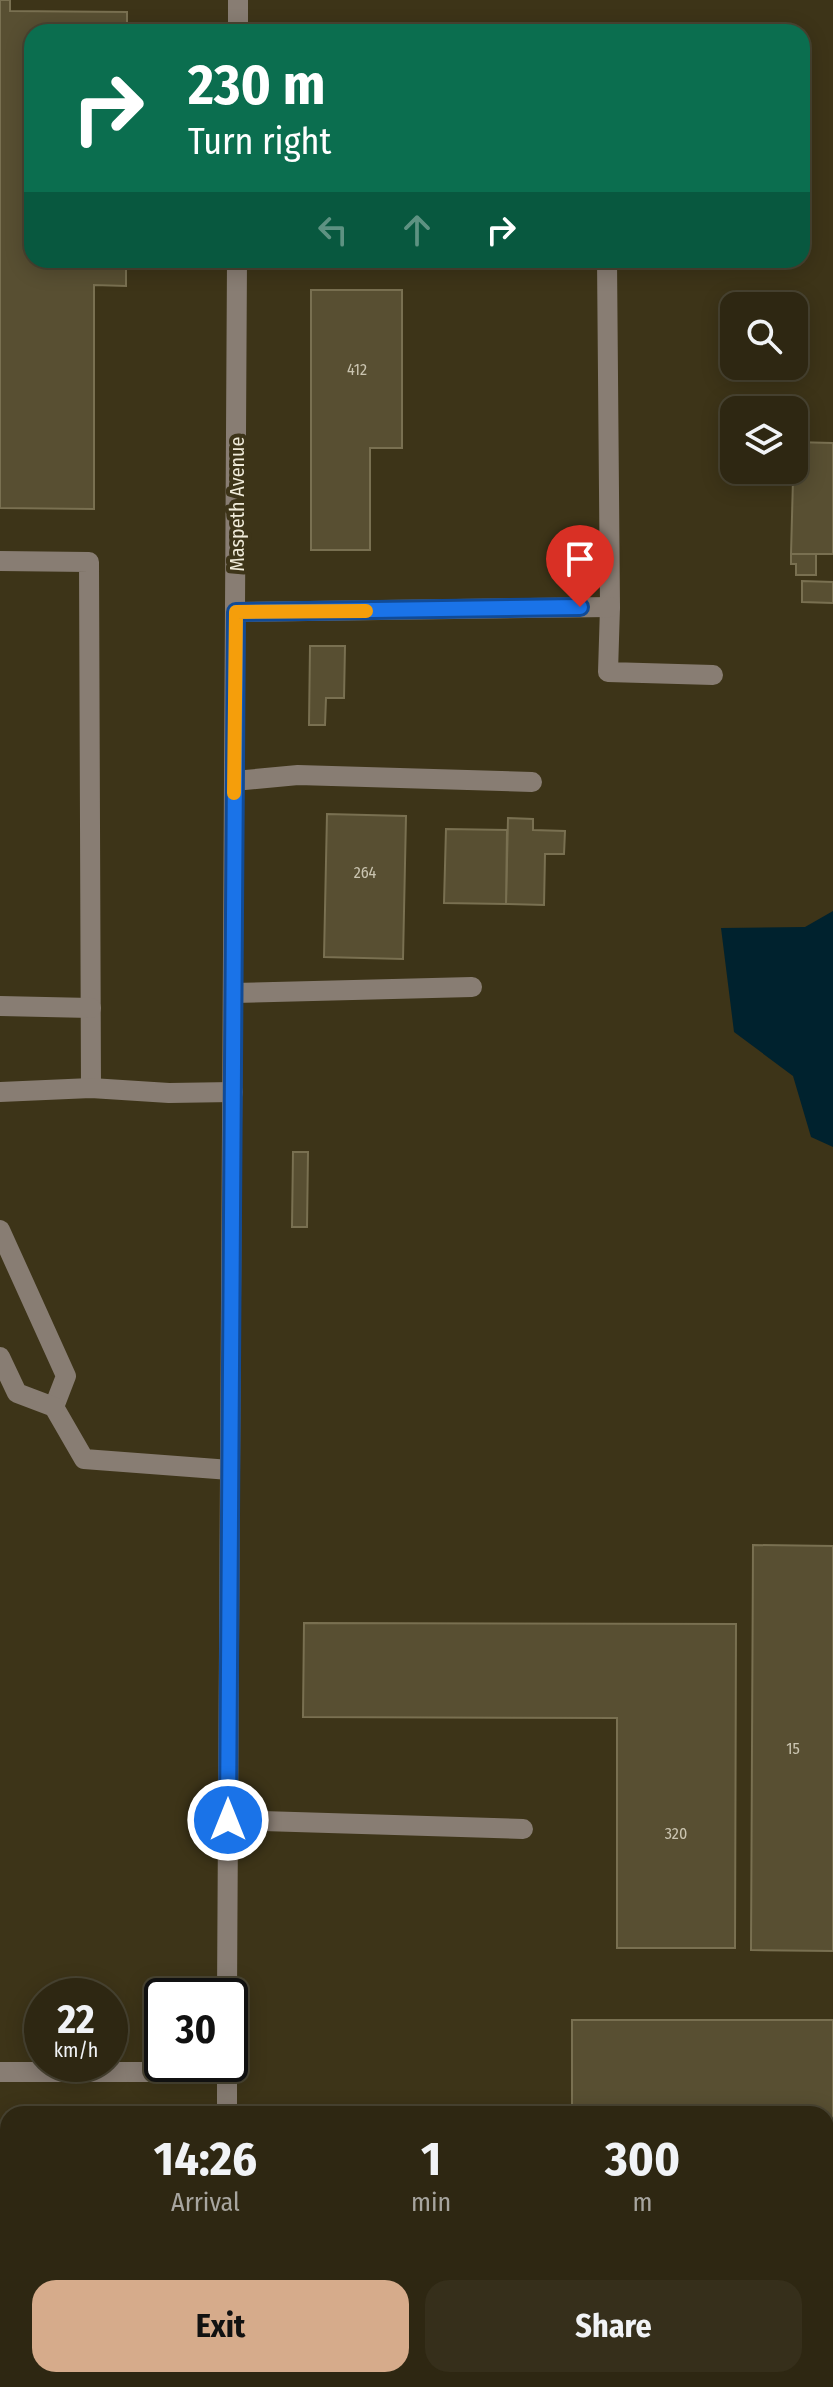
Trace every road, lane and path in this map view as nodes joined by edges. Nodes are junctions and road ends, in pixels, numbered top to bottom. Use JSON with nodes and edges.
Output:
{"nodes":[{"id":1,"x":238,"y":0,"type":"edge"},
{"id":2,"x":238,"y":24,"type":"edge"},
{"id":3,"x":237,"y":268,"type":"edge"},
{"id":4,"x":607,"y":268,"type":"edge"},
{"id":5,"x":0,"y":561,"type":"edge"},
{"id":6,"x":610,"y":607,"type":"junction"},
{"id":7,"x":236,"y":612,"type":"junction"},
{"id":8,"x":713,"y":675,"type":"dead end"},
{"id":9,"x":234,"y":781,"type":"junction"},
{"id":10,"x":532,"y":782,"type":"dead end"},
{"id":11,"x":472,"y":987,"type":"dead end"},
{"id":12,"x":233,"y":993,"type":"junction"},
{"id":13,"x":0,"y":1006,"type":"edge"},
{"id":14,"x":91,"y":1008,"type":"junction"},
{"id":15,"x":91,"y":1088,"type":"junction"},
{"id":16,"x":0,"y":1092,"type":"edge"},
{"id":17,"x":233,"y":1092,"type":"junction"},
{"id":18,"x":0,"y":1230,"type":"edge"},
{"id":19,"x":0,"y":1357,"type":"edge"},
{"id":20,"x":54,"y":1407,"type":"junction"},
{"id":21,"x":230,"y":1470,"type":"junction"},
{"id":22,"x":228,"y":1820,"type":"junction"},
{"id":23,"x":523,"y":1829,"type":"dead end"},
{"id":24,"x":227,"y":1978,"type":"edge"},
{"id":25,"x":144,"y":2069,"type":"edge"},
{"id":26,"x":0,"y":2072,"type":"edge"},
{"id":27,"x":227,"y":2082,"type":"edge"},
{"id":28,"x":227,"y":2106,"type":"edge"}],
"edges":[{"from":1,"to":2,"type":"street"},
{"from":3,"to":7,"type":"street","name":"Maspeth Avenue"},
{"from":4,"to":6,"type":"street"},
{"from":5,"to":14,"type":"street"},
{"from":6,"to":7,"type":"street"},
{"from":6,"to":8,"type":"street"},
{"from":7,"to":9,"type":"street","name":"Maspeth Avenue"},
{"from":9,"to":10,"type":"street"},
{"from":9,"to":12,"type":"street","name":"Maspeth Avenue"},
{"from":11,"to":12,"type":"street"},
{"from":12,"to":17,"type":"street","name":"Maspeth Avenue"},
{"from":13,"to":14,"type":"street"},
{"from":14,"to":15,"type":"street"},
{"from":15,"to":16,"type":"street"},
{"from":15,"to":17,"type":"street"},
{"from":17,"to":21,"type":"street","name":"Maspeth Avenue"},
{"from":18,"to":20,"type":"street"},
{"from":19,"to":20,"type":"street"},
{"from":20,"to":21,"type":"street"},
{"from":21,"to":22,"type":"street","name":"Maspeth Avenue"},
{"from":22,"to":23,"type":"street"},
{"from":22,"to":24,"type":"street","name":"Maspeth Avenue"},
{"from":25,"to":26,"type":"street"},
{"from":27,"to":28,"type":"street"}]}
